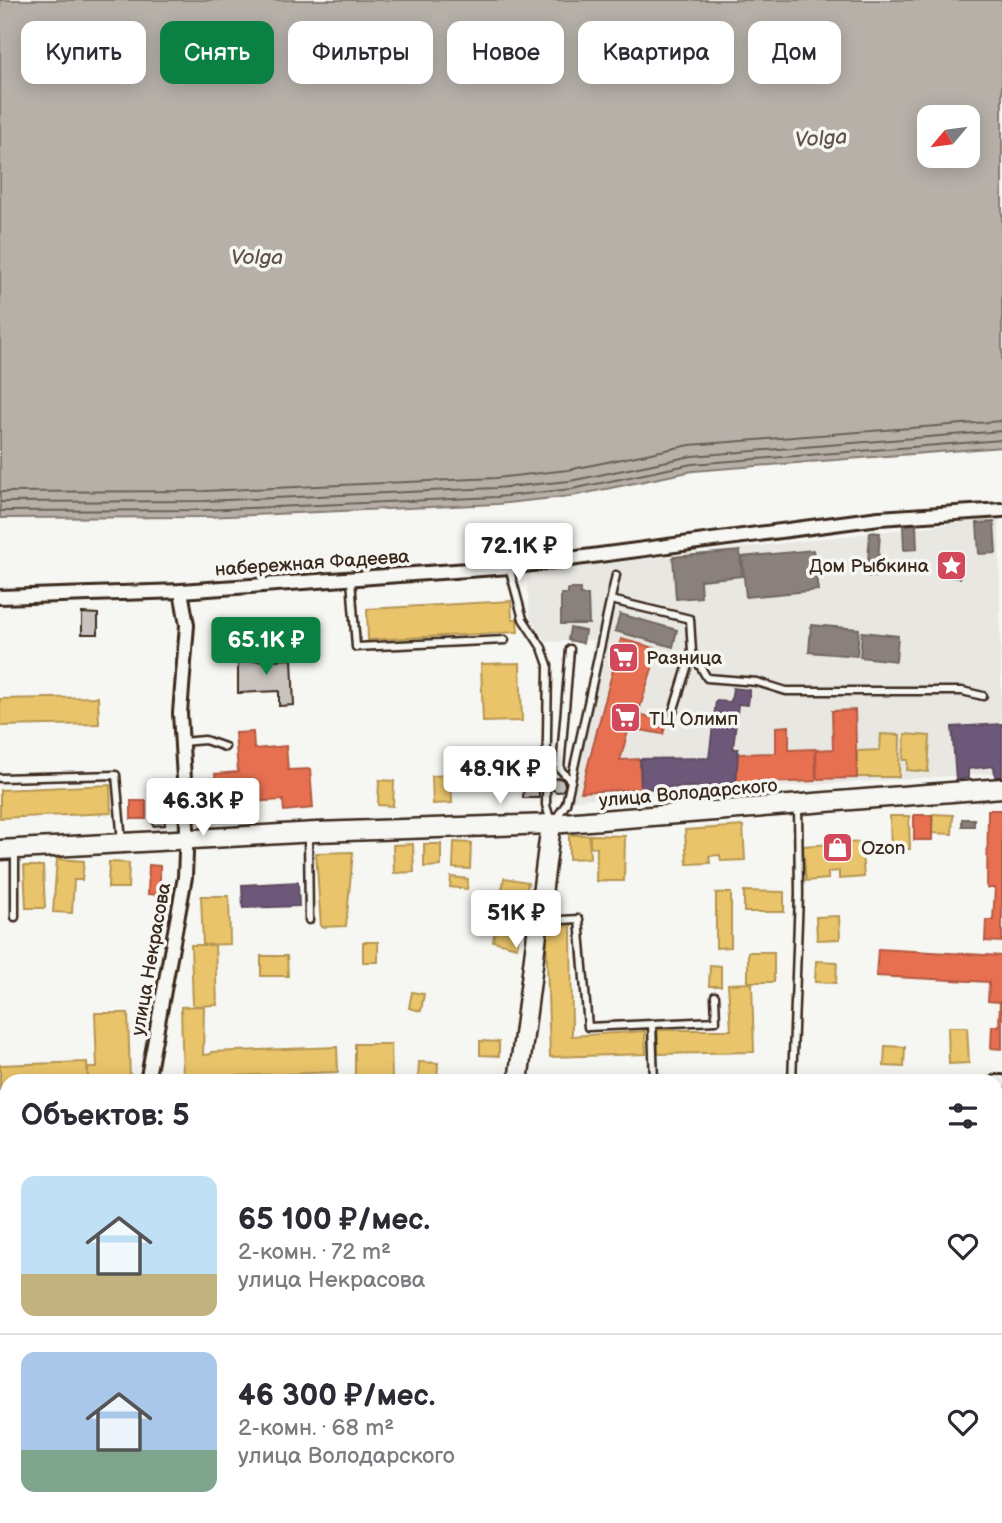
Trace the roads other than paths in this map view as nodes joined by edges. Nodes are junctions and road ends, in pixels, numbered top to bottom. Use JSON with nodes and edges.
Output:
{"nodes":[{"id":1,"x":1002,"y":510,"type":"edge"},
{"id":2,"x":509,"y":567,"type":"junction"},
{"id":3,"x":616,"y":575,"type":"dead end"},
{"id":4,"x":351,"y":577,"type":"junction"},
{"id":5,"x":181,"y":591,"type":"junction"},
{"id":6,"x":0,"y":597,"type":"edge"},
{"id":7,"x":611,"y":600,"type":"junction"},
{"id":8,"x":505,"y":640,"type":"dead end"},
{"id":9,"x":570,"y":649,"type":"dead end"},
{"id":10,"x":692,"y":652,"type":"junction"},
{"id":11,"x":983,"y":696,"type":"dead end"},
{"id":12,"x":673,"y":712,"type":"dead end"},
{"id":13,"x":181,"y":742,"type":"junction"},
{"id":14,"x":226,"y":747,"type":"dead end"},
{"id":15,"x":560,"y":769,"type":"junction"},
{"id":16,"x":0,"y":778,"type":"edge"},
{"id":17,"x":571,"y":781,"type":"junction"},
{"id":18,"x":546,"y":782,"type":"junction"},
{"id":19,"x":1002,"y":788,"type":"edge"},
{"id":20,"x":798,"y":804,"type":"junction"},
{"id":21,"x":551,"y":824,"type":"junction"},
{"id":22,"x":308,"y":833,"type":"junction"},
{"id":23,"x":187,"y":841,"type":"junction"},
{"id":24,"x":122,"y":844,"type":"junction"},
{"id":25,"x":7,"y":850,"type":"edge"},
{"id":26,"x":15,"y":917,"type":"dead end"},
{"id":27,"x":309,"y":920,"type":"dead end"},
{"id":28,"x":539,"y":921,"type":"junction"},
{"id":29,"x":715,"y":996,"type":"dead end"},
{"id":30,"x":652,"y":1024,"type":"junction"},
{"id":31,"x":148,"y":1074,"type":"edge"},
{"id":32,"x":519,"y":1074,"type":"edge"},
{"id":33,"x":654,"y":1074,"type":"edge"},
{"id":34,"x":792,"y":1074,"type":"edge"}],
"edges":[{"from":1,"to":2,"type":"street","name":"набережная Фадеева"},
{"from":2,"to":4,"type":"street","name":"набережная Фадеева"},
{"from":2,"to":18,"type":"lane"},
{"from":3,"to":7,"type":"lane"},
{"from":4,"to":5,"type":"street","name":"набережная Фадеева"},
{"from":4,"to":8,"type":"lane"},
{"from":5,"to":6,"type":"street","name":"набережная Фадеева"},
{"from":5,"to":13,"type":"street","name":"улица Некрасова"},
{"from":7,"to":10,"type":"lane"},
{"from":7,"to":17,"type":"lane"},
{"from":9,"to":15,"type":"lane"},
{"from":10,"to":11,"type":"lane"},
{"from":10,"to":12,"type":"lane"},
{"from":13,"to":14,"type":"lane"},
{"from":13,"to":23,"type":"street","name":"улица Некрасова"},
{"from":15,"to":17,"type":"lane"},
{"from":15,"to":18,"type":"lane"},
{"from":16,"to":24,"type":"lane"},
{"from":17,"to":21,"type":"lane"},
{"from":18,"to":21,"type":"lane"},
{"from":19,"to":20,"type":"street","name":"улица Володарского"},
{"from":20,"to":21,"type":"street","name":"улица Володарского"},
{"from":20,"to":34,"type":"lane"},
{"from":21,"to":22,"type":"street","name":"улица Володарского"},
{"from":21,"to":28,"type":"street"},
{"from":22,"to":23,"type":"street","name":"улица Володарского"},
{"from":22,"to":27,"type":"lane"},
{"from":23,"to":24,"type":"street","name":"улица Володарского"},
{"from":23,"to":31,"type":"street","name":"улица Некрасова"},
{"from":24,"to":25,"type":"street","name":"улица Володарского"},
{"from":25,"to":26,"type":"lane"},
{"from":28,"to":30,"type":"lane"},
{"from":28,"to":32,"type":"street"},
{"from":29,"to":30,"type":"lane"},
{"from":30,"to":33,"type":"lane"}]}
